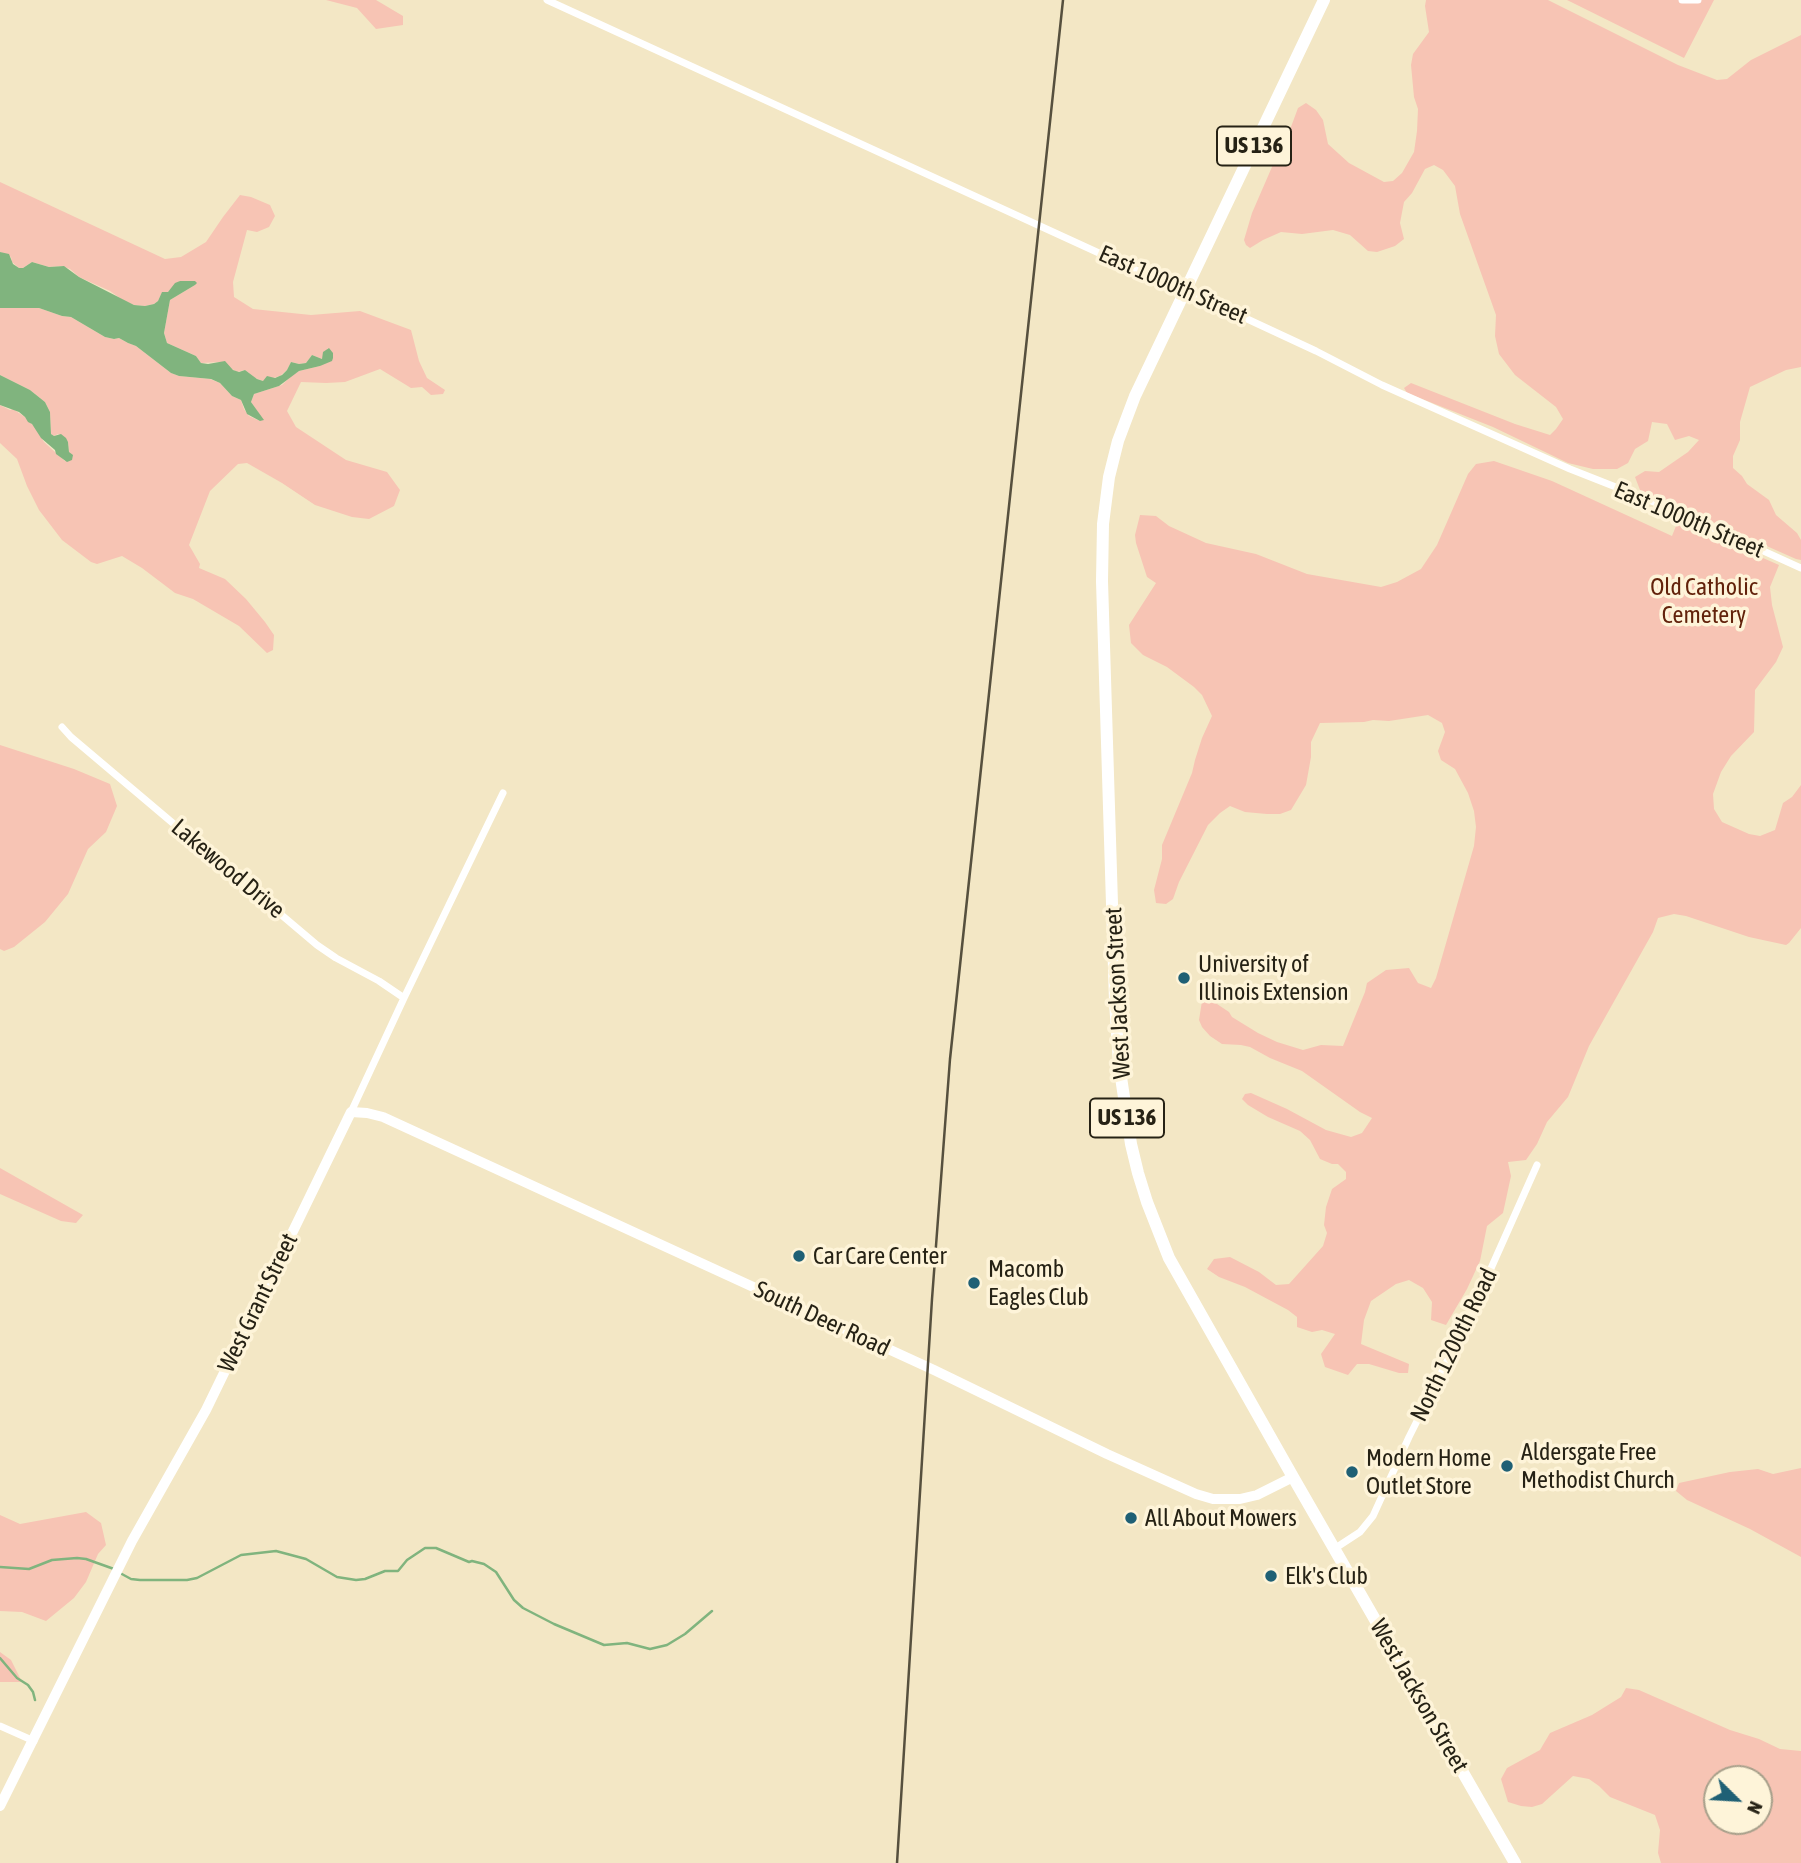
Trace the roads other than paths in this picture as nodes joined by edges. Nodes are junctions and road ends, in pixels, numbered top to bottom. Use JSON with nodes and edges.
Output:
{"nodes":[{"id":1,"x":547,"y":0,"type":"edge"},
{"id":2,"x":1324,"y":0,"type":"edge"},
{"id":3,"x":1682,"y":0,"type":"edge"},
{"id":4,"x":1698,"y":0,"type":"edge"},
{"id":5,"x":1184,"y":292,"type":"junction"},
{"id":6,"x":1801,"y":568,"type":"edge"},
{"id":7,"x":62,"y":727,"type":"dead end"},
{"id":8,"x":503,"y":793,"type":"dead end"},
{"id":9,"x":404,"y":998,"type":"junction"},
{"id":10,"x":351,"y":1112,"type":"junction"},
{"id":11,"x":1537,"y":1165,"type":"dead end"},
{"id":12,"x":1293,"y":1477,"type":"junction"},
{"id":13,"x":1334,"y":1549,"type":"junction"},
{"id":14,"x":0,"y":1726,"type":"edge"},
{"id":15,"x":33,"y":1741,"type":"junction"},
{"id":16,"x":0,"y":1806,"type":"edge"},
{"id":17,"x":1515,"y":1863,"type":"edge"}],
"edges":[{"from":1,"to":5,"type":"street","name":"East 1000th Street"},
{"from":2,"to":5,"type":"main road","number":"US 136"},
{"from":3,"to":4,"type":"street"},
{"from":5,"to":6,"type":"street","name":"East 1000th Street"},
{"from":5,"to":12,"type":"main road","name":"West Jackson Street","number":"US 136"},
{"from":7,"to":9,"type":"street","name":"Lakewood Drive"},
{"from":8,"to":9,"type":"street","name":"West Grant Street"},
{"from":9,"to":10,"type":"street","name":"West Grant Street"},
{"from":10,"to":12,"type":"main road","name":"South Deer Road"},
{"from":10,"to":15,"type":"main road","name":"West Grant Street"},
{"from":11,"to":13,"type":"street","name":"North 1200th Road"},
{"from":12,"to":13,"type":"main road","name":"West Jackson Street","number":"US 136"},
{"from":13,"to":17,"type":"main road","name":"West Jackson Street","number":"US 136"},
{"from":14,"to":15,"type":"street"},
{"from":15,"to":16,"type":"main road","name":"West Grant Street"}]}
